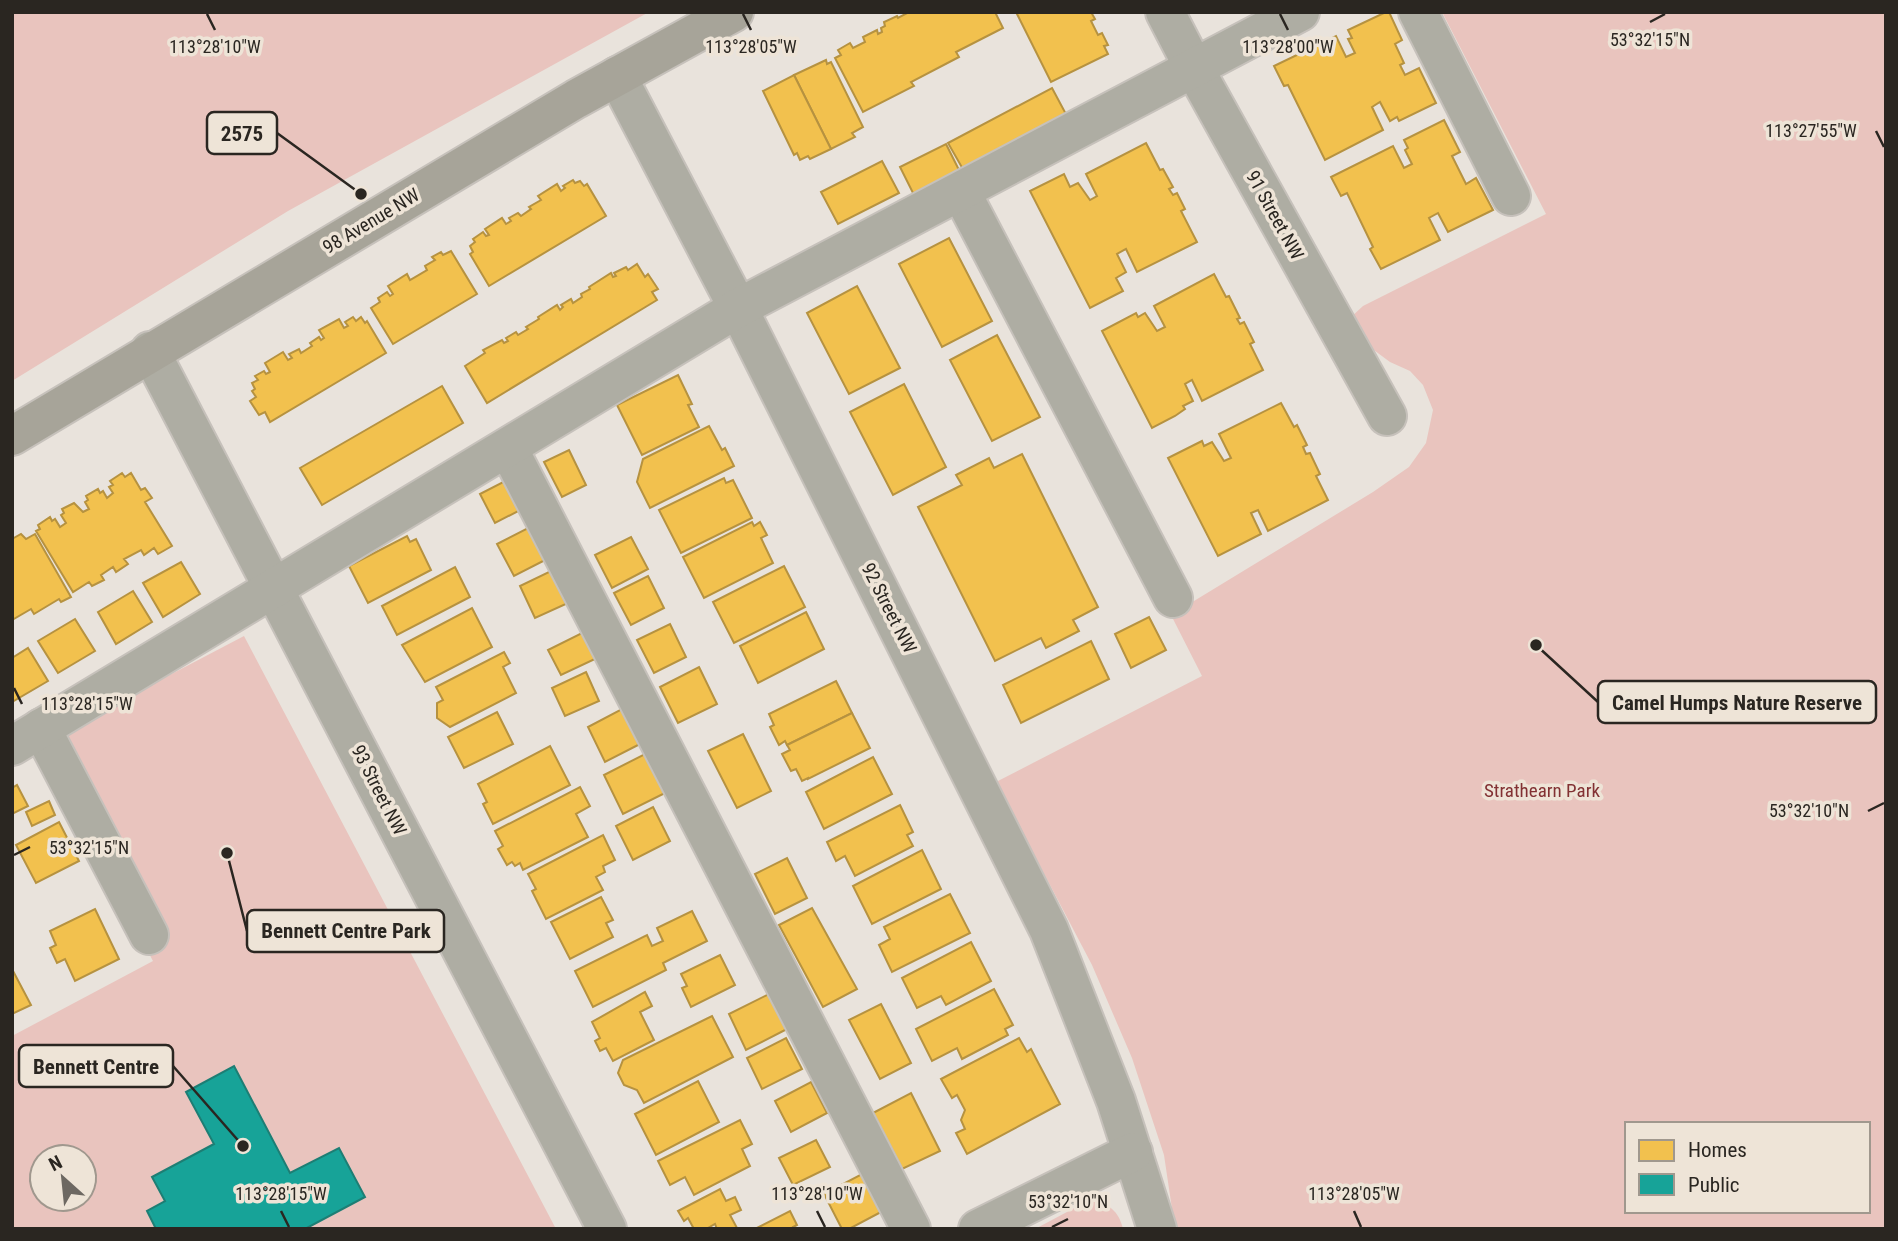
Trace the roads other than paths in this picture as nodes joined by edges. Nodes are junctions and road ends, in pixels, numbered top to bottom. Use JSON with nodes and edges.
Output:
{"nodes":[{"id":1,"x":734,"y":12,"type":"edge"},
{"id":2,"x":1165,"y":12,"type":"edge"},
{"id":3,"x":1300,"y":12,"type":"edge"},
{"id":4,"x":1418,"y":12,"type":"edge"},
{"id":5,"x":1195,"y":70,"type":"junction"},
{"id":6,"x":617,"y":76,"type":"junction"},
{"id":7,"x":961,"y":192,"type":"junction"},
{"id":8,"x":1511,"y":195,"type":"dead end"},
{"id":9,"x":738,"y":307,"type":"junction"},
{"id":10,"x":150,"y":351,"type":"junction"},
{"id":11,"x":1387,"y":416,"type":"dead end"},
{"id":12,"x":12,"y":436,"type":"edge"},
{"id":13,"x":509,"y":448,"type":"junction"},
{"id":14,"x":274,"y":587,"type":"junction"},
{"id":15,"x":1173,"y":598,"type":"dead end"},
{"id":16,"x":27,"y":737,"type":"edge"},
{"id":17,"x":149,"y":936,"type":"dead end"},
{"id":18,"x":1133,"y":1152,"type":"junction"},
{"id":19,"x":607,"y":1229,"type":"edge"},
{"id":20,"x":911,"y":1229,"type":"edge"},
{"id":21,"x":978,"y":1229,"type":"edge"},
{"id":22,"x":1157,"y":1229,"type":"edge"}],
"edges":[{"from":1,"to":6,"type":"main road","name":"98 Avenue NW"},
{"from":2,"to":5,"type":"street","name":"91 Street NW"},
{"from":3,"to":5,"type":"street"},
{"from":4,"to":8,"type":"street"},
{"from":5,"to":7,"type":"street"},
{"from":5,"to":11,"type":"street","name":"91 Street NW"},
{"from":6,"to":9,"type":"street","name":"92 Street NW"},
{"from":6,"to":10,"type":"main road","name":"98 Avenue NW"},
{"from":7,"to":9,"type":"street"},
{"from":7,"to":15,"type":"street"},
{"from":9,"to":13,"type":"street"},
{"from":9,"to":18,"type":"street","name":"92 Street NW"},
{"from":10,"to":12,"type":"main road","name":"98 Avenue NW"},
{"from":10,"to":14,"type":"street","name":"93 Street NW"},
{"from":13,"to":14,"type":"street"},
{"from":13,"to":20,"type":"street"},
{"from":14,"to":16,"type":"street"},
{"from":14,"to":19,"type":"street","name":"93 Street NW"},
{"from":16,"to":17,"type":"street"},
{"from":18,"to":21,"type":"street"},
{"from":18,"to":22,"type":"street","name":"92 Street NW"}]}
